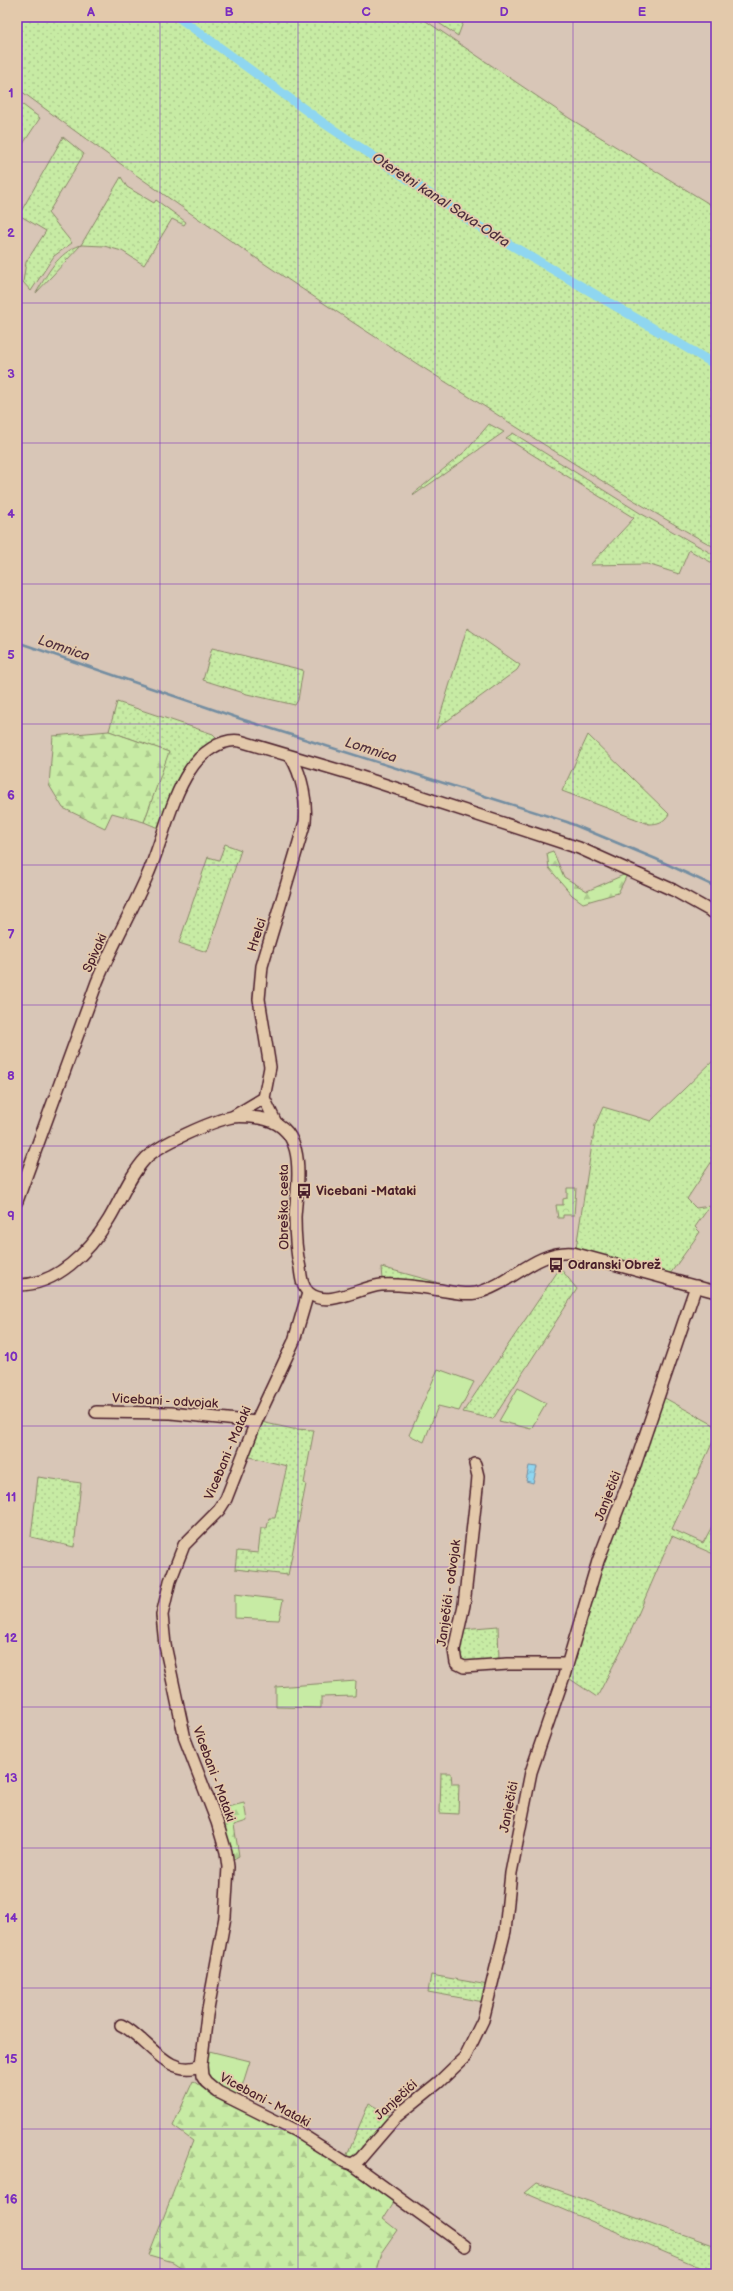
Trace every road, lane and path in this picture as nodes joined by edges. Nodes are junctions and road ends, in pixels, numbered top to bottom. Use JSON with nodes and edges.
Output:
{"nodes":[{"id":1,"x":291,"y":757,"type":"junction"},
{"id":2,"x":716,"y":914,"type":"edge"},
{"id":3,"x":264,"y":1098,"type":"junction"},
{"id":4,"x":232,"y":1117,"type":"junction"},
{"id":5,"x":276,"y":1123,"type":"junction"},
{"id":6,"x":17,"y":1201,"type":"edge"},
{"id":7,"x":17,"y":1285,"type":"edge"},
{"id":8,"x":696,"y":1286,"type":"junction"},
{"id":9,"x":308,"y":1292,"type":"junction"},
{"id":10,"x":716,"y":1292,"type":"edge"},
{"id":11,"x":96,"y":1412,"type":"dead end"},
{"id":12,"x":256,"y":1422,"type":"junction"},
{"id":13,"x":475,"y":1464,"type":"dead end"},
{"id":14,"x":567,"y":1664,"type":"junction"},
{"id":15,"x":121,"y":2025,"type":"dead end"},
{"id":16,"x":201,"y":2065,"type":"junction"},
{"id":17,"x":352,"y":2164,"type":"junction"},
{"id":18,"x":465,"y":2246,"type":"dead end"}],
"edges":[{"from":1,"to":2,"type":"street"},
{"from":1,"to":3,"type":"street","name":"Hrelci"},
{"from":1,"to":6,"type":"street","name":"Spivaki"},
{"from":3,"to":4,"type":"street"},
{"from":3,"to":5,"type":"street"},
{"from":4,"to":5,"type":"street"},
{"from":4,"to":7,"type":"street"},
{"from":5,"to":9,"type":"street","name":"Obreška cesta"},
{"from":8,"to":9,"type":"street"},
{"from":8,"to":10,"type":"street"},
{"from":8,"to":14,"type":"street","name":"Janječići"},
{"from":9,"to":12,"type":"street","name":"Vicebani - Mataki"},
{"from":11,"to":12,"type":"street","name":"Vicebani - odvojak"},
{"from":12,"to":16,"type":"street","name":"Vicebani - Mataki"},
{"from":13,"to":14,"type":"street","name":"Janječići - odvojak"},
{"from":14,"to":17,"type":"street","name":"Janječići"},
{"from":15,"to":16,"type":"street"},
{"from":16,"to":17,"type":"street","name":"Vicebani - Mataki"},
{"from":17,"to":18,"type":"street"}]}
